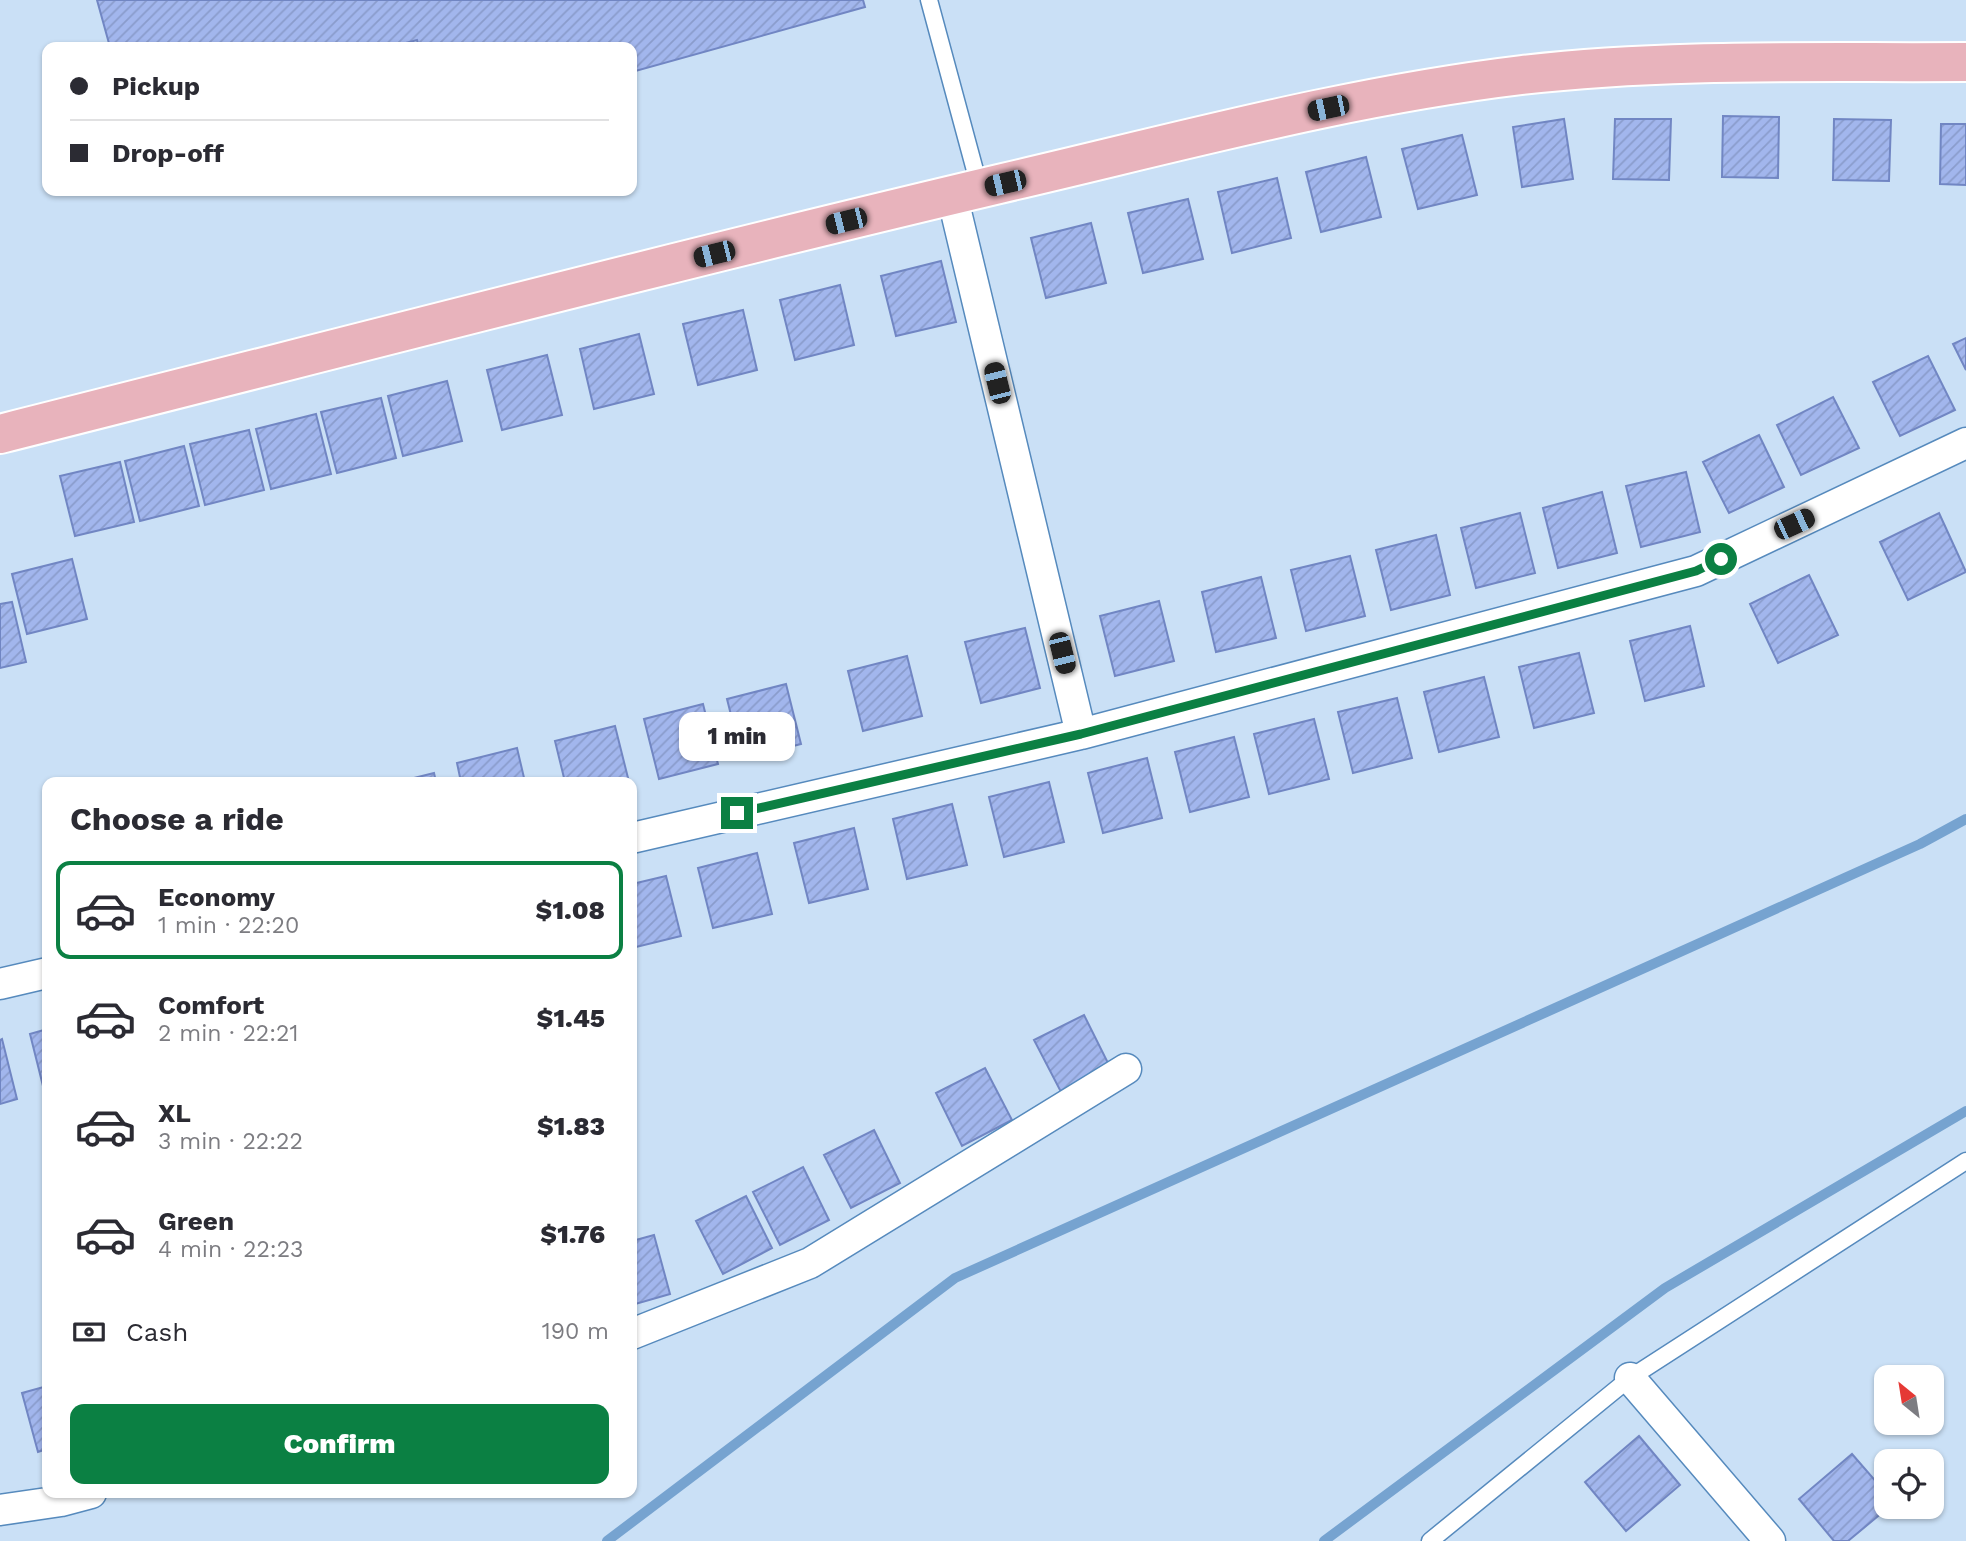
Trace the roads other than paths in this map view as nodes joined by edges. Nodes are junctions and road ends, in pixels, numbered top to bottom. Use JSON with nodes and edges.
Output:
{"nodes":[{"id":1,"x":929,"y":0,"type":"edge"},
{"id":2,"x":1966,"y":62,"type":"edge"},
{"id":3,"x":966,"y":192,"type":"junction"},
{"id":4,"x":0,"y":434,"type":"edge"},
{"id":5,"x":1966,"y":443,"type":"edge"},
{"id":6,"x":1081,"y":734,"type":"junction"},
{"id":7,"x":637,"y":837,"type":"edge"},
{"id":8,"x":42,"y":974,"type":"edge"},
{"id":9,"x":0,"y":984,"type":"edge"},
{"id":10,"x":1126,"y":1069,"type":"dead end"},
{"id":11,"x":1966,"y":1161,"type":"edge"},
{"id":12,"x":637,"y":1332,"type":"edge"},
{"id":13,"x":1630,"y":1378,"type":"junction"},
{"id":14,"x":72,"y":1498,"type":"edge"},
{"id":15,"x":0,"y":1510,"type":"edge"},
{"id":16,"x":1430,"y":1541,"type":"edge"},
{"id":17,"x":1770,"y":1541,"type":"edge"}],
"edges":[{"from":1,"to":3,"type":"lane"},
{"from":2,"to":3,"type":"main road"},
{"from":3,"to":4,"type":"main road"},
{"from":3,"to":6,"type":"street"},
{"from":5,"to":6,"type":"street"},
{"from":6,"to":7,"type":"street"},
{"from":8,"to":9,"type":"street"},
{"from":10,"to":12,"type":"street"},
{"from":11,"to":13,"type":"lane"},
{"from":13,"to":16,"type":"lane"},
{"from":13,"to":17,"type":"street"},
{"from":14,"to":15,"type":"street"}]}
